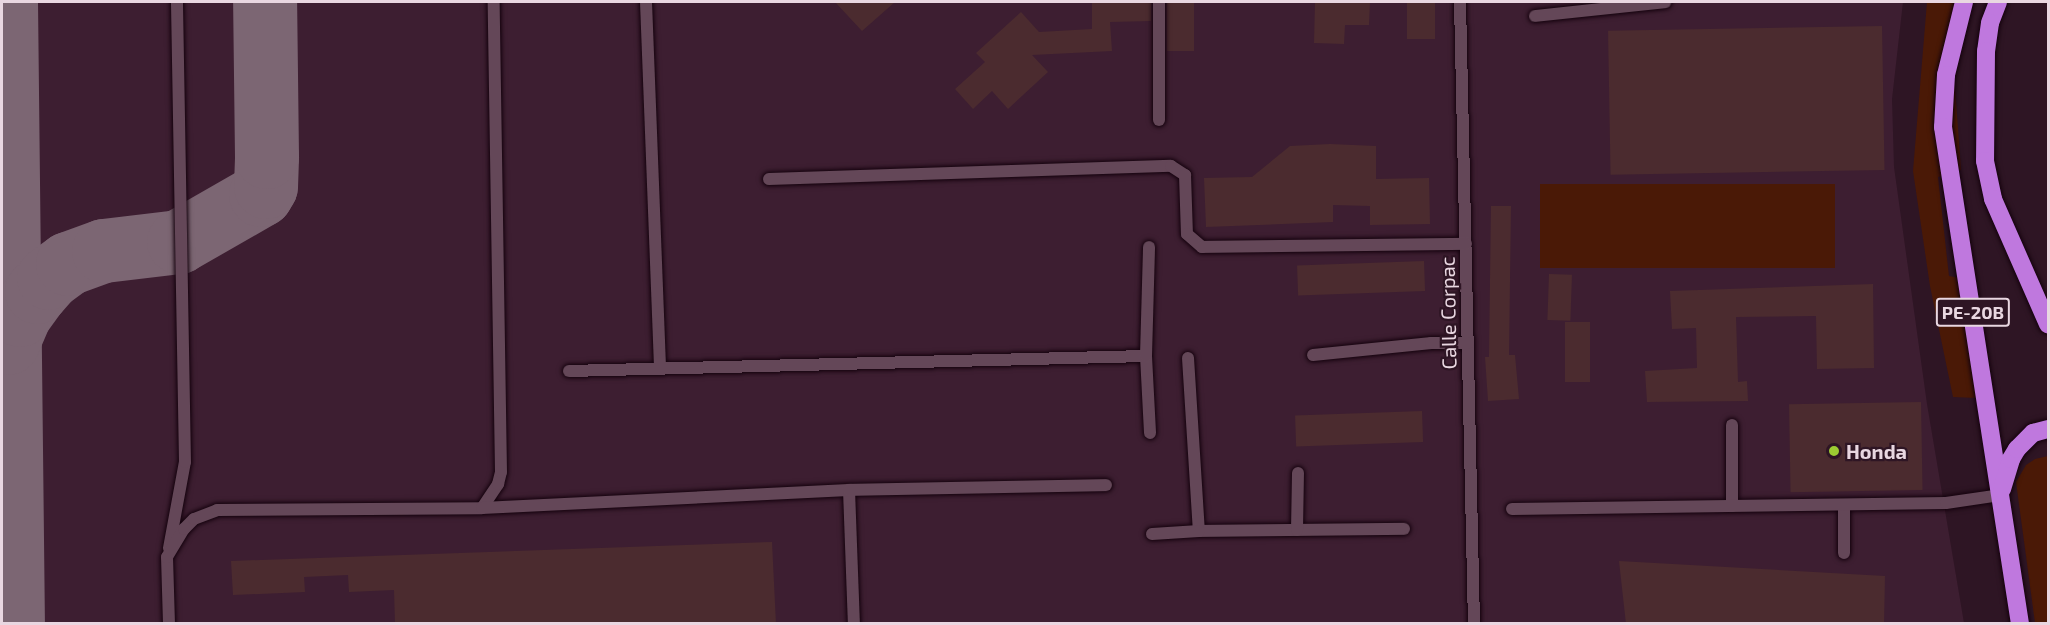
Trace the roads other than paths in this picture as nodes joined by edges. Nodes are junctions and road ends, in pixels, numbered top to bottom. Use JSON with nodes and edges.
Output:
{"nodes":[{"id":1,"x":177,"y":2,"type":"edge"},
{"id":2,"x":494,"y":2,"type":"edge"},
{"id":3,"x":646,"y":2,"type":"edge"},
{"id":4,"x":1159,"y":2,"type":"edge"},
{"id":5,"x":1460,"y":2,"type":"edge"},
{"id":6,"x":1665,"y":2,"type":"edge"},
{"id":7,"x":1964,"y":2,"type":"edge"},
{"id":8,"x":1998,"y":2,"type":"edge"},
{"id":9,"x":1535,"y":16,"type":"dead end"},
{"id":10,"x":1159,"y":120,"type":"dead end"},
{"id":11,"x":769,"y":178,"type":"dead end"},
{"id":12,"x":1466,"y":244,"type":"junction"},
{"id":13,"x":1149,"y":247,"type":"dead end"},
{"id":14,"x":2049,"y":324,"type":"edge"},
{"id":15,"x":1468,"y":343,"type":"junction"},
{"id":16,"x":1313,"y":355,"type":"dead end"},
{"id":17,"x":1146,"y":356,"type":"junction"},
{"id":18,"x":1188,"y":358,"type":"dead end"},
{"id":19,"x":660,"y":368,"type":"junction"},
{"id":20,"x":569,"y":371,"type":"dead end"},
{"id":21,"x":1732,"y":425,"type":"dead end"},
{"id":22,"x":2049,"y":429,"type":"edge"},
{"id":23,"x":1150,"y":433,"type":"dead end"},
{"id":24,"x":1298,"y":473,"type":"dead end"},
{"id":25,"x":1106,"y":485,"type":"dead end"},
{"id":26,"x":849,"y":490,"type":"junction"},
{"id":27,"x":2001,"y":495,"type":"junction"},
{"id":28,"x":1844,"y":505,"type":"junction"},
{"id":29,"x":1732,"y":506,"type":"junction"},
{"id":30,"x":483,"y":508,"type":"junction"},
{"id":31,"x":1512,"y":509,"type":"dead end"},
{"id":32,"x":1404,"y":529,"type":"dead end"},
{"id":33,"x":1297,"y":530,"type":"junction"},
{"id":34,"x":1199,"y":531,"type":"junction"},
{"id":35,"x":1152,"y":534,"type":"dead end"},
{"id":36,"x":1844,"y":553,"type":"dead end"},
{"id":37,"x":167,"y":557,"type":"junction"},
{"id":38,"x":169,"y":624,"type":"edge"},
{"id":39,"x":854,"y":624,"type":"edge"},
{"id":40,"x":1474,"y":624,"type":"edge"},
{"id":41,"x":2020,"y":624,"type":"edge"}],
"edges":[{"from":1,"to":37,"type":"lane"},
{"from":2,"to":30,"type":"lane"},
{"from":3,"to":19,"type":"lane"},
{"from":4,"to":10,"type":"lane"},
{"from":5,"to":12,"type":"lane","name":"Calle Corpac"},
{"from":6,"to":9,"type":"lane"},
{"from":7,"to":27,"type":"highway","number":"PE-20B"},
{"from":8,"to":14,"type":"highway","number":"PE-20B"},
{"from":11,"to":12,"type":"lane"},
{"from":12,"to":15,"type":"lane","name":"Calle Corpac"},
{"from":13,"to":17,"type":"lane"},
{"from":15,"to":16,"type":"lane"},
{"from":15,"to":40,"type":"lane","name":"Calle Corpac"},
{"from":17,"to":19,"type":"lane"},
{"from":17,"to":23,"type":"lane"},
{"from":18,"to":34,"type":"lane"},
{"from":19,"to":20,"type":"lane"},
{"from":21,"to":29,"type":"lane"},
{"from":22,"to":27,"type":"highway"},
{"from":24,"to":33,"type":"lane"},
{"from":25,"to":26,"type":"lane"},
{"from":26,"to":30,"type":"lane"},
{"from":26,"to":39,"type":"lane"},
{"from":27,"to":28,"type":"lane"},
{"from":27,"to":41,"type":"highway","number":"PE-20B"},
{"from":28,"to":29,"type":"lane"},
{"from":28,"to":36,"type":"lane"},
{"from":29,"to":31,"type":"lane"},
{"from":30,"to":37,"type":"lane"},
{"from":32,"to":33,"type":"lane"},
{"from":33,"to":34,"type":"lane"},
{"from":34,"to":35,"type":"lane"},
{"from":37,"to":38,"type":"lane"}]}
